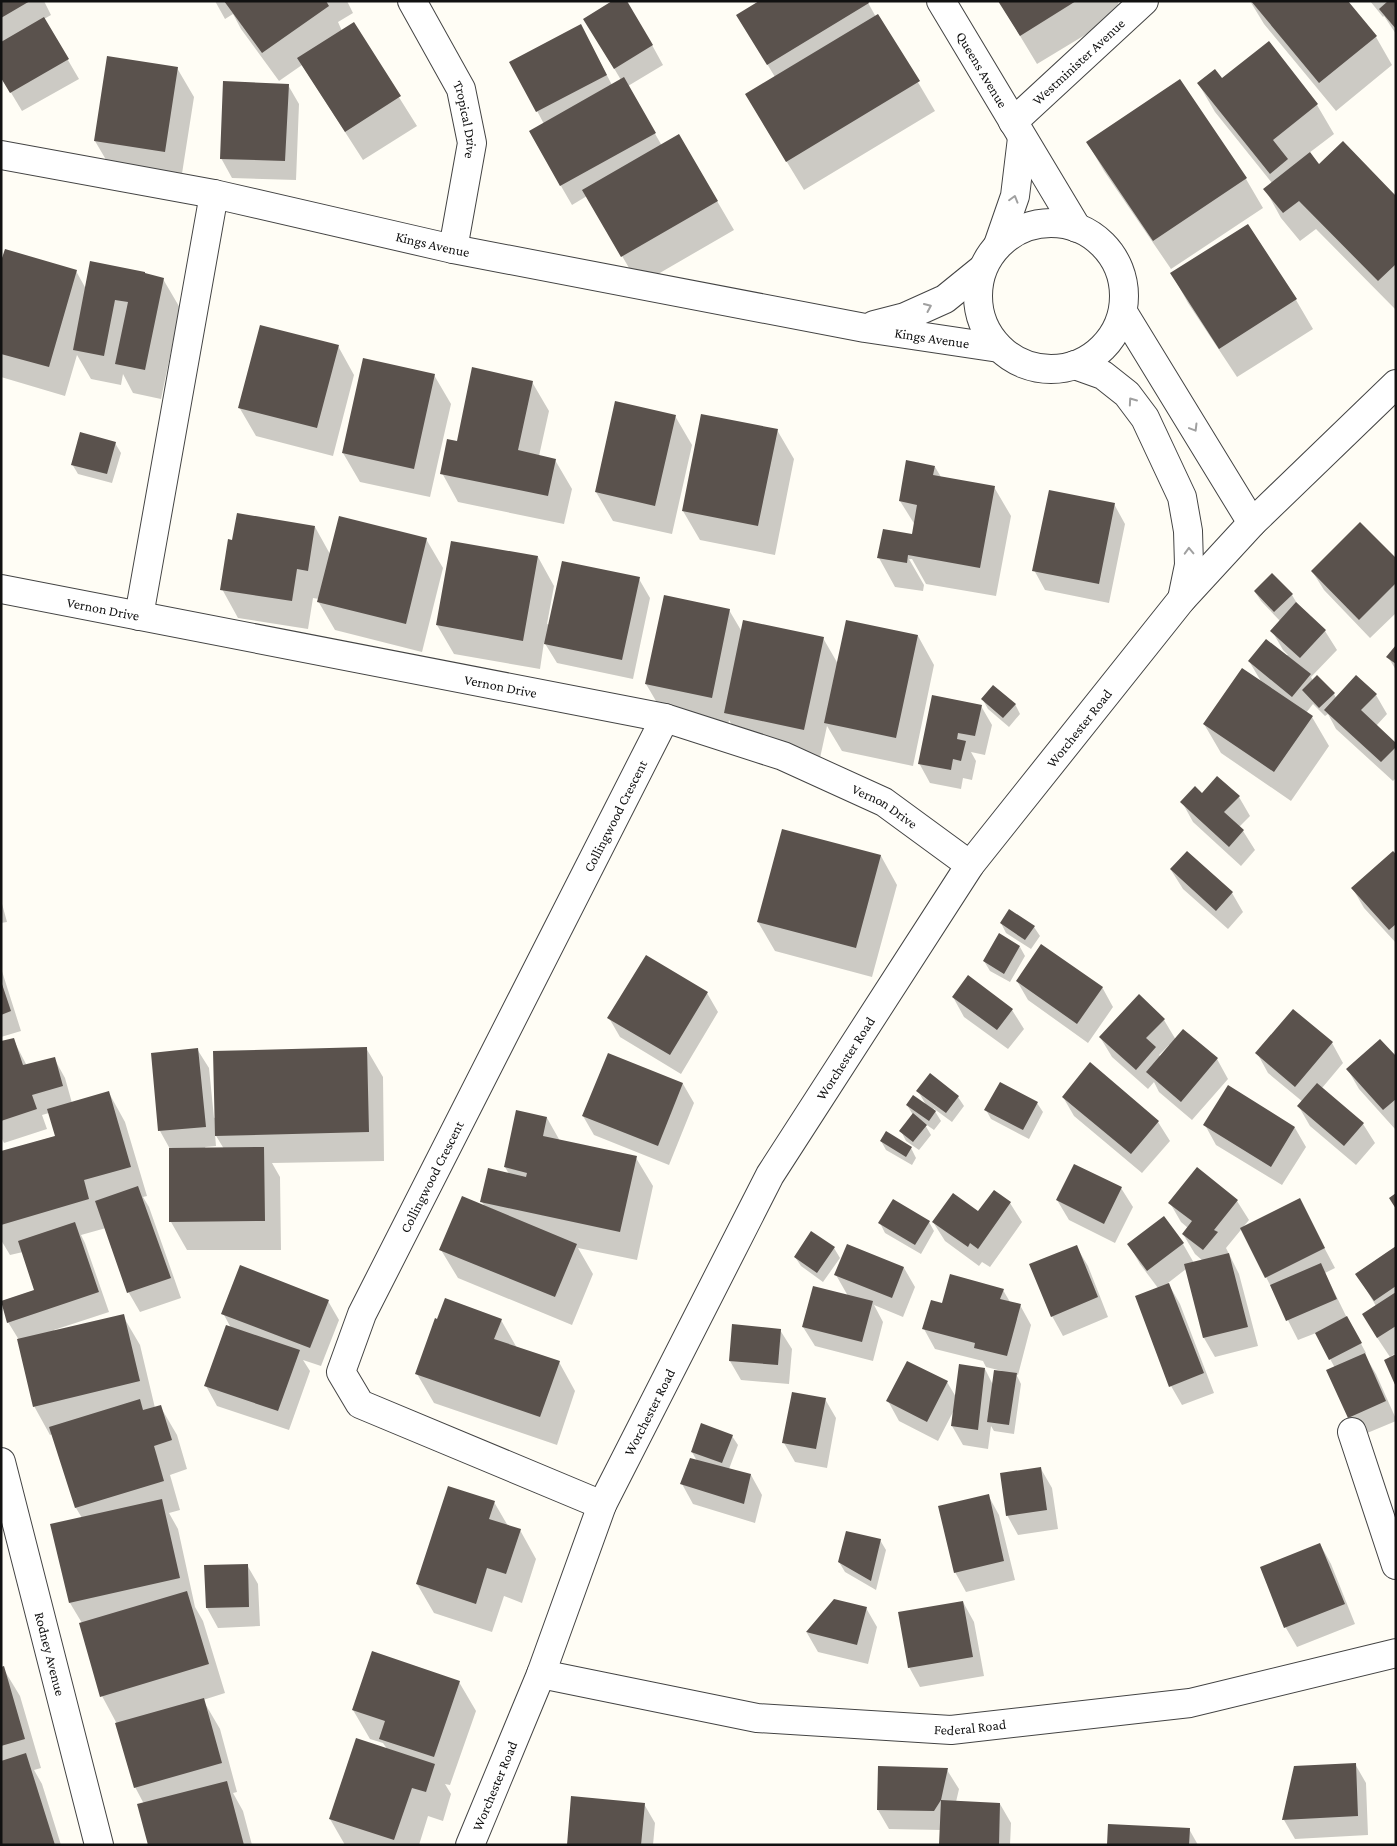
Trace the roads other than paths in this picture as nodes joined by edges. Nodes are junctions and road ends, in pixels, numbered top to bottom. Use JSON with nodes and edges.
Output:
{"nodes":[{"id":1,"x":412,"y":1,"type":"edge"},
{"id":2,"x":941,"y":1,"type":"edge"},
{"id":3,"x":1144,"y":1,"type":"edge"},
{"id":4,"x":1017,"y":130,"type":"junction"},
{"id":5,"x":1,"y":155,"type":"edge"},
{"id":6,"x":214,"y":194,"type":"junction"},
{"id":7,"x":1077,"y":228,"type":"junction"},
{"id":8,"x":998,"y":245,"type":"junction"},
{"id":9,"x":453,"y":249,"type":"junction"},
{"id":10,"x":982,"y":270,"type":"junction"},
{"id":11,"x":1123,"y":312,"type":"junction"},
{"id":12,"x":865,"y":328,"type":"junction"},
{"id":13,"x":999,"y":348,"type":"junction"},
{"id":14,"x":1075,"y":365,"type":"junction"},
{"id":15,"x":1396,"y":384,"type":"edge"},
{"id":16,"x":1252,"y":523,"type":"junction"},
{"id":17,"x":1,"y":589,"type":"edge"},
{"id":18,"x":1182,"y":599,"type":"junction"},
{"id":19,"x":139,"y":616,"type":"junction"},
{"id":20,"x":665,"y":718,"type":"junction"},
{"id":21,"x":970,"y":865,"type":"junction"},
{"id":22,"x":1352,"y":1432,"type":"dead end"},
{"id":23,"x":1,"y":1462,"type":"edge"},
{"id":24,"x":602,"y":1505,"type":"junction"},
{"id":25,"x":1396,"y":1565,"type":"edge"},
{"id":26,"x":1396,"y":1653,"type":"edge"},
{"id":27,"x":541,"y":1674,"type":"junction"},
{"id":28,"x":100,"y":1845,"type":"edge"},
{"id":29,"x":470,"y":1845,"type":"edge"}],
"edges":[{"from":1,"to":9,"type":"street","name":"Tropical Drive"},
{"from":2,"to":4,"type":"street","name":"Queens Avenue"},
{"from":3,"to":4,"type":"street","name":"Westminister Avenue"},
{"from":4,"to":7,"type":"street","name":"Queens Avenue"},
{"from":8,"to":4,"type":"street","one_way":true},
{"from":5,"to":6,"type":"street","name":"Kings Avenue"},
{"from":6,"to":9,"type":"street","name":"Kings Avenue"},
{"from":6,"to":19,"type":"street"},
{"from":7,"to":8,"type":"street"},
{"from":7,"to":11,"type":"street"},
{"from":8,"to":10,"type":"street"},
{"from":9,"to":12,"type":"street","name":"Kings Avenue"},
{"from":12,"to":10,"type":"street","name":"Kings Avenue","one_way":true},
{"from":10,"to":13,"type":"street"},
{"from":11,"to":14,"type":"street"},
{"from":11,"to":16,"type":"street","one_way":true},
{"from":12,"to":13,"type":"street","name":"Kings Avenue"},
{"from":13,"to":14,"type":"street"},
{"from":18,"to":14,"type":"street","one_way":true},
{"from":15,"to":16,"type":"street","name":"Worchester Road"},
{"from":16,"to":18,"type":"street","name":"Worchester Road"},
{"from":17,"to":19,"type":"street","name":"Vernon Drive"},
{"from":18,"to":21,"type":"street","name":"Worchester Road"},
{"from":19,"to":20,"type":"street","name":"Vernon Drive"},
{"from":20,"to":21,"type":"street","name":"Vernon Drive"},
{"from":20,"to":24,"type":"street","name":"Collingwood Crescent"},
{"from":21,"to":24,"type":"street","name":"Worchester Road"},
{"from":22,"to":25,"type":"street"},
{"from":23,"to":28,"type":"street","name":"Rodney Avenue"},
{"from":24,"to":27,"type":"street","name":"Worchester Road"},
{"from":26,"to":27,"type":"street","name":"Federal Road"},
{"from":27,"to":29,"type":"street","name":"Worchester Road"}]}
